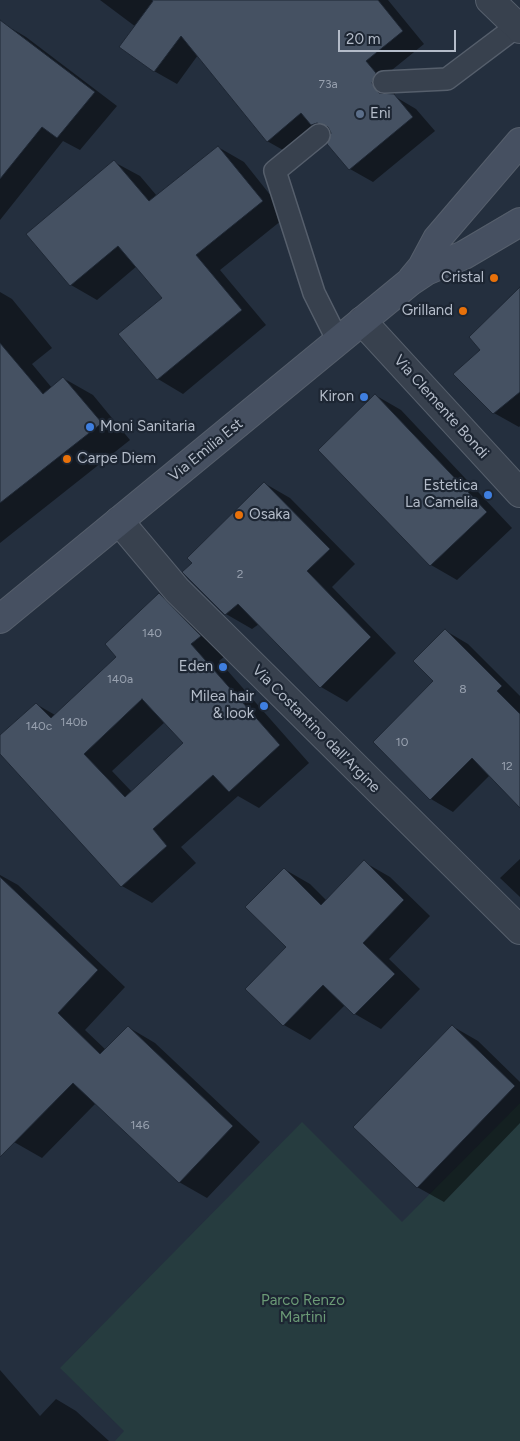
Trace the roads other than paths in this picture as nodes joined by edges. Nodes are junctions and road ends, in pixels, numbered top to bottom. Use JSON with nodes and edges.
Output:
{"nodes":[{"id":1,"x":490,"y":0,"type":"edge"},
{"id":2,"x":518,"y":28,"type":"edge"},
{"id":3,"x":384,"y":82,"type":"dead end"},
{"id":4,"x":319,"y":135,"type":"dead end"},
{"id":5,"x":520,"y":142,"type":"edge"},
{"id":6,"x":520,"y":222,"type":"edge"},
{"id":7,"x":411,"y":281,"type":"junction"},
{"id":8,"x":362,"y":320,"type":"junction"},
{"id":9,"x":338,"y":341,"type":"junction"},
{"id":10,"x":520,"y":493,"type":"edge"},
{"id":11,"x":120,"y":521,"type":"junction"},
{"id":12,"x":0,"y":619,"type":"edge"},
{"id":13,"x":520,"y":930,"type":"edge"}],
"edges":[{"from":1,"to":2,"type":"street"},
{"from":2,"to":3,"type":"lane"},
{"from":4,"to":9,"type":"lane"},
{"from":5,"to":7,"type":"main road","name":"Via Emilia Est"},
{"from":6,"to":7,"type":"main road","name":"Via Emilia Est"},
{"from":7,"to":8,"type":"main road","name":"Via Emilia Est"},
{"from":8,"to":9,"type":"main road","name":"Via Emilia Est"},
{"from":8,"to":10,"type":"street","name":"Via Clemente Bondi"},
{"from":9,"to":11,"type":"main road","name":"Via Emilia Est"},
{"from":11,"to":12,"type":"main road","name":"Via Emilia Est"},
{"from":11,"to":13,"type":"street","name":"Via Costantino dall'Argine"}]}
